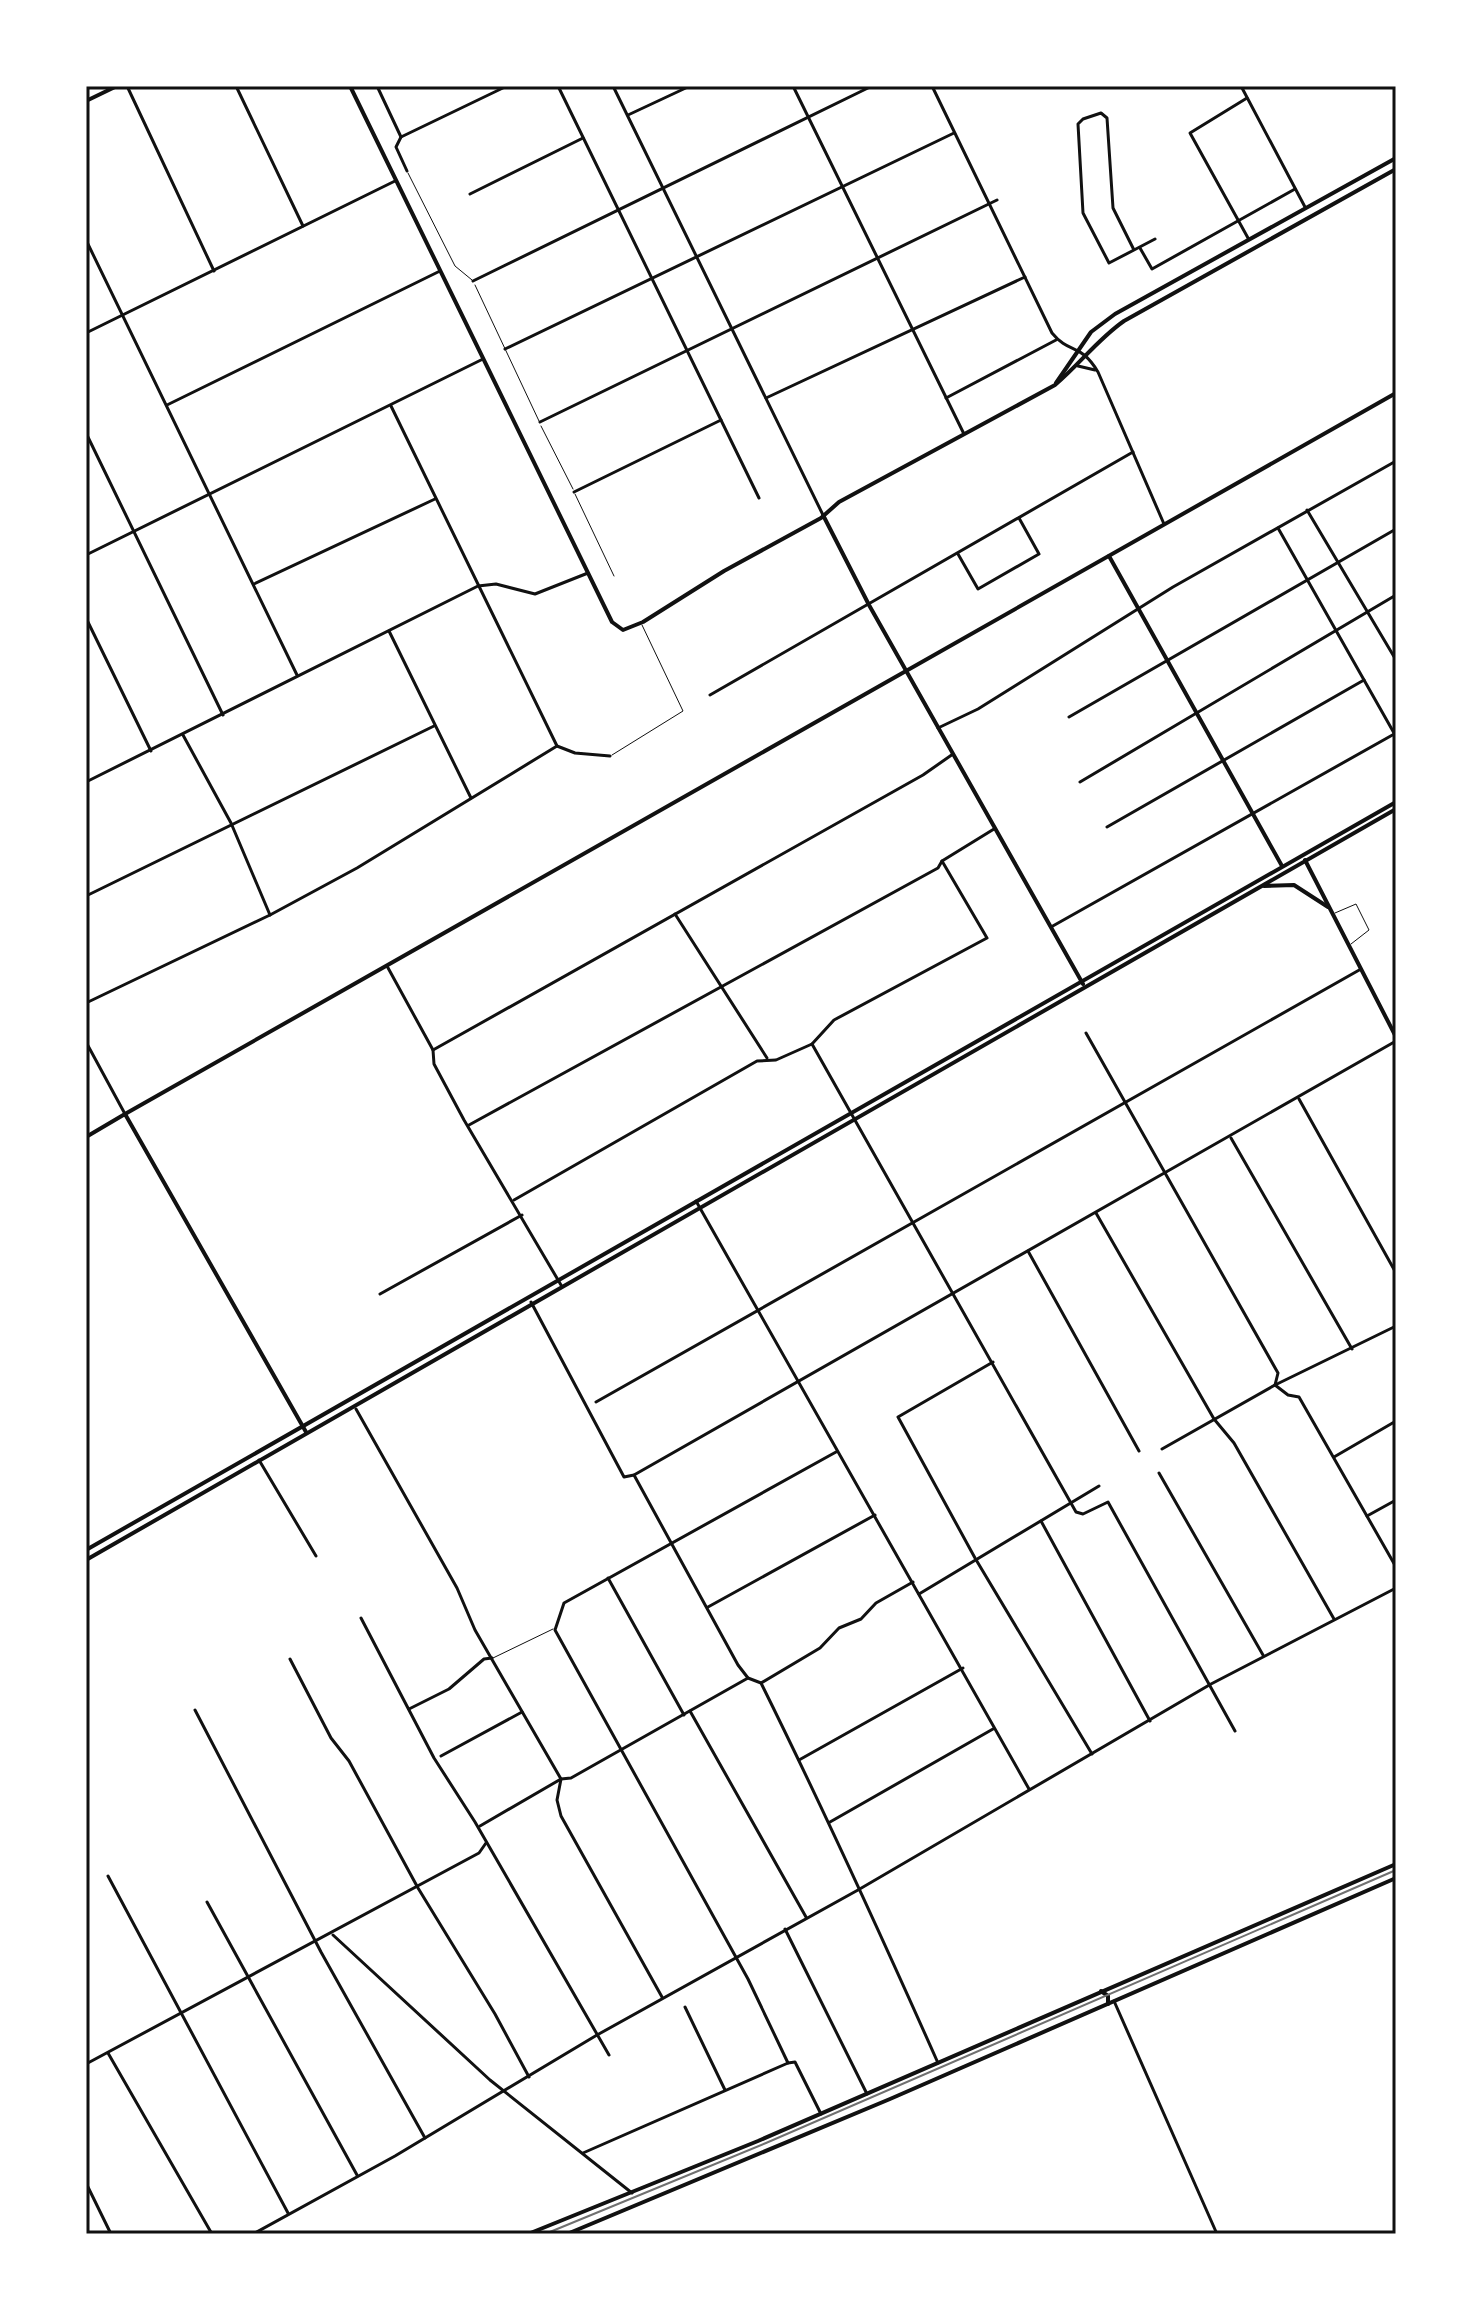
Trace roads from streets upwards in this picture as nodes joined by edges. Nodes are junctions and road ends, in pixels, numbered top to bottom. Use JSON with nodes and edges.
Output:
{"nodes":[{"id":1,"x":117,"y":86,"type":"edge"},
{"id":2,"x":127,"y":86,"type":"edge"},
{"id":3,"x":236,"y":86,"type":"edge"},
{"id":4,"x":350,"y":86,"type":"edge"},
{"id":5,"x":377,"y":86,"type":"edge"},
{"id":6,"x":507,"y":86,"type":"edge"},
{"id":7,"x":558,"y":86,"type":"edge"},
{"id":8,"x":613,"y":86,"type":"edge"},
{"id":9,"x":690,"y":86,"type":"edge"},
{"id":10,"x":793,"y":86,"type":"edge"},
{"id":11,"x":872,"y":86,"type":"edge"},
{"id":12,"x":932,"y":86,"type":"edge"},
{"id":13,"x":1241,"y":86,"type":"edge"},
{"id":14,"x":1247,"y":98,"type":"junction"},
{"id":15,"x":86,"y":101,"type":"edge"},
{"id":16,"x":628,"y":116,"type":"junction"},
{"id":17,"x":808,"y":117,"type":"junction"},
{"id":18,"x":954,"y":133,"type":"junction"},
{"id":19,"x":401,"y":137,"type":"junction"},
{"id":20,"x":583,"y":138,"type":"junction"},
{"id":21,"x":1396,"y":158,"type":"edge"},
{"id":22,"x":1396,"y":169,"type":"edge"},
{"id":23,"x":407,"y":171,"type":"road end"},
{"id":24,"x":396,"y":181,"type":"junction"},
{"id":25,"x":842,"y":186,"type":"junction"},
{"id":26,"x":663,"y":188,"type":"junction"},
{"id":27,"x":1295,"y":189,"type":"junction"},
{"id":28,"x":470,"y":194,"type":"dead end"},
{"id":29,"x":997,"y":200,"type":"dead end"},
{"id":30,"x":989,"y":204,"type":"junction"},
{"id":31,"x":1305,"y":207,"type":"junction"},
{"id":32,"x":618,"y":209,"type":"junction"},
{"id":33,"x":1238,"y":220,"type":"junction"},
{"id":34,"x":303,"y":226,"type":"junction"},
{"id":35,"x":1248,"y":238,"type":"junction"},
{"id":36,"x":1155,"y":239,"type":"dead end"},
{"id":37,"x":86,"y":240,"type":"edge"},
{"id":38,"x":1140,"y":247,"type":"junction"},
{"id":39,"x":1134,"y":250,"type":"junction"},
{"id":40,"x":697,"y":256,"type":"junction"},
{"id":41,"x":877,"y":257,"type":"junction"},
{"id":42,"x":214,"y":271,"type":"junction"},
{"id":43,"x":440,"y":271,"type":"junction"},
{"id":44,"x":652,"y":277,"type":"junction"},
{"id":45,"x":1025,"y":277,"type":"junction"},
{"id":46,"x":473,"y":281,"type":"road end"},
{"id":47,"x":1124,"y":309,"type":"junction"},
{"id":48,"x":123,"y":315,"type":"junction"},
{"id":49,"x":1129,"y":318,"type":"junction"},
{"id":50,"x":731,"y":328,"type":"junction"},
{"id":51,"x":912,"y":330,"type":"junction"},
{"id":52,"x":86,"y":333,"type":"edge"},
{"id":53,"x":1057,"y":339,"type":"junction"},
{"id":54,"x":505,"y":349,"type":"road end"},
{"id":55,"x":687,"y":349,"type":"junction"},
{"id":56,"x":1078,"y":349,"type":"junction"},
{"id":57,"x":1087,"y":354,"type":"junction"},
{"id":58,"x":483,"y":359,"type":"junction"},
{"id":59,"x":1078,"y":366,"type":"junction"},
{"id":60,"x":1098,"y":372,"type":"junction"},
{"id":61,"x":1055,"y":385,"type":"junction"},
{"id":62,"x":1396,"y":393,"type":"edge"},
{"id":63,"x":766,"y":398,"type":"junction"},
{"id":64,"x":946,"y":398,"type":"junction"},
{"id":65,"x":167,"y":405,"type":"junction"},
{"id":66,"x":391,"y":406,"type":"junction"},
{"id":67,"x":721,"y":420,"type":"junction"},
{"id":68,"x":540,"y":422,"type":"road end"},
{"id":69,"x":86,"y":433,"type":"edge"},
{"id":70,"x":964,"y":434,"type":"junction"},
{"id":71,"x":1133,"y":452,"type":"junction"},
{"id":72,"x":1396,"y":461,"type":"edge"},
{"id":73,"x":574,"y":492,"type":"road end"},
{"id":74,"x":211,"y":495,"type":"junction"},
{"id":75,"x":759,"y":498,"type":"dead end"},
{"id":76,"x":435,"y":499,"type":"junction"},
{"id":77,"x":1307,"y":510,"type":"junction"},
{"id":78,"x":823,"y":515,"type":"junction"},
{"id":79,"x":1019,"y":518,"type":"junction"},
{"id":80,"x":1164,"y":524,"type":"junction"},
{"id":81,"x":1278,"y":528,"type":"junction"},
{"id":82,"x":1396,"y":529,"type":"edge"},
{"id":83,"x":135,"y":532,"type":"junction"},
{"id":84,"x":958,"y":554,"type":"junction"},
{"id":85,"x":86,"y":555,"type":"edge"},
{"id":86,"x":1109,"y":556,"type":"junction"},
{"id":87,"x":1338,"y":562,"type":"junction"},
{"id":88,"x":588,"y":573,"type":"junction"},
{"id":89,"x":1307,"y":581,"type":"junction"},
{"id":90,"x":254,"y":584,"type":"junction"},
{"id":91,"x":478,"y":586,"type":"junction"},
{"id":92,"x":1396,"y":595,"type":"edge"},
{"id":93,"x":869,"y":605,"type":"junction"},
{"id":94,"x":1136,"y":610,"type":"junction"},
{"id":95,"x":1367,"y":611,"type":"junction"},
{"id":96,"x":86,"y":618,"type":"edge"},
{"id":97,"x":389,"y":631,"type":"junction"},
{"id":98,"x":1337,"y":631,"type":"junction"},
{"id":99,"x":1396,"y":660,"type":"edge"},
{"id":100,"x":1165,"y":662,"type":"junction"},
{"id":101,"x":907,"y":671,"type":"junction"},
{"id":102,"x":298,"y":676,"type":"junction"},
{"id":103,"x":1364,"y":680,"type":"junction"},
{"id":104,"x":710,"y":695,"type":"dead end"},
{"id":105,"x":1195,"y":712,"type":"junction"},
{"id":106,"x":223,"y":715,"type":"junction"},
{"id":107,"x":1069,"y":717,"type":"dead end"},
{"id":108,"x":434,"y":726,"type":"junction"},
{"id":109,"x":938,"y":728,"type":"junction"},
{"id":110,"x":1395,"y":733,"type":"edge"},
{"id":111,"x":183,"y":735,"type":"junction"},
{"id":112,"x":557,"y":746,"type":"junction"},
{"id":113,"x":151,"y":751,"type":"junction"},
{"id":114,"x":953,"y":754,"type":"junction"},
{"id":115,"x":610,"y":756,"type":"road end"},
{"id":116,"x":1223,"y":761,"type":"junction"},
{"id":117,"x":86,"y":782,"type":"edge"},
{"id":118,"x":1080,"y":782,"type":"dead end"},
{"id":119,"x":471,"y":798,"type":"junction"},
{"id":120,"x":1396,"y":802,"type":"edge"},
{"id":121,"x":1396,"y":809,"type":"edge"},
{"id":122,"x":1253,"y":815,"type":"junction"},
{"id":123,"x":231,"y":823,"type":"junction"},
{"id":124,"x":1107,"y":827,"type":"dead end"},
{"id":125,"x":995,"y":829,"type":"junction"},
{"id":126,"x":1304,"y":858,"type":"junction"},
{"id":127,"x":942,"y":861,"type":"junction"},
{"id":128,"x":1282,"y":866,"type":"junction"},
{"id":129,"x":1259,"y":887,"type":"junction"},
{"id":130,"x":86,"y":896,"type":"edge"},
{"id":131,"x":1331,"y":911,"type":"junction"},
{"id":132,"x":675,"y":914,"type":"junction"},
{"id":133,"x":270,"y":915,"type":"junction"},
{"id":134,"x":1051,"y":927,"type":"junction"},
{"id":135,"x":387,"y":966,"type":"junction"},
{"id":136,"x":1361,"y":969,"type":"junction"},
{"id":137,"x":1083,"y":984,"type":"junction"},
{"id":138,"x":721,"y":987,"type":"junction"},
{"id":139,"x":86,"y":1003,"type":"edge"},
{"id":140,"x":1086,"y":1033,"type":"dead end"},
{"id":141,"x":1396,"y":1039,"type":"edge"},
{"id":142,"x":86,"y":1042,"type":"edge"},
{"id":143,"x":812,"y":1044,"type":"junction"},
{"id":144,"x":433,"y":1050,"type":"junction"},
{"id":145,"x":767,"y":1058,"type":"junction"},
{"id":146,"x":1299,"y":1099,"type":"junction"},
{"id":147,"x":1125,"y":1102,"type":"junction"},
{"id":148,"x":124,"y":1115,"type":"junction"},
{"id":149,"x":853,"y":1115,"type":"junction"},
{"id":150,"x":469,"y":1125,"type":"junction"},
{"id":151,"x":86,"y":1137,"type":"edge"},
{"id":152,"x":1231,"y":1138,"type":"junction"},
{"id":153,"x":1165,"y":1174,"type":"junction"},
{"id":154,"x":514,"y":1200,"type":"junction"},
{"id":155,"x":698,"y":1204,"type":"junction"},
{"id":156,"x":1096,"y":1213,"type":"junction"},
{"id":157,"x":522,"y":1215,"type":"junction"},
{"id":158,"x":914,"y":1222,"type":"junction"},
{"id":159,"x":1028,"y":1251,"type":"junction"},
{"id":160,"x":1396,"y":1273,"type":"edge"},
{"id":161,"x":559,"y":1283,"type":"junction"},
{"id":162,"x":955,"y":1293,"type":"junction"},
{"id":163,"x":380,"y":1294,"type":"dead end"},
{"id":164,"x":531,"y":1302,"type":"junction"},
{"id":165,"x":756,"y":1311,"type":"junction"},
{"id":166,"x":1396,"y":1326,"type":"edge"},
{"id":167,"x":1352,"y":1349,"type":"junction"},
{"id":168,"x":993,"y":1362,"type":"junction"},
{"id":169,"x":796,"y":1383,"type":"junction"},
{"id":170,"x":1275,"y":1385,"type":"junction"},
{"id":171,"x":596,"y":1402,"type":"dead end"},
{"id":172,"x":356,"y":1409,"type":"dead end"},
{"id":173,"x":1214,"y":1419,"type":"junction"},
{"id":174,"x":1396,"y":1421,"type":"edge"},
{"id":175,"x":303,"y":1426,"type":"junction"},
{"id":176,"x":306,"y":1432,"type":"junction"},
{"id":177,"x":1162,"y":1449,"type":"dead end"},
{"id":178,"x":1139,"y":1451,"type":"dead end"},
{"id":179,"x":836,"y":1452,"type":"junction"},
{"id":180,"x":1334,"y":1457,"type":"junction"},
{"id":181,"x":259,"y":1460,"type":"junction"},
{"id":182,"x":1159,"y":1473,"type":"dead end"},
{"id":183,"x":634,"y":1475,"type":"junction"},
{"id":184,"x":1099,"y":1486,"type":"dead end"},
{"id":185,"x":1396,"y":1500,"type":"edge"},
{"id":186,"x":1070,"y":1502,"type":"junction"},
{"id":187,"x":875,"y":1515,"type":"junction"},
{"id":188,"x":1367,"y":1516,"type":"junction"},
{"id":189,"x":1041,"y":1521,"type":"junction"},
{"id":190,"x":673,"y":1543,"type":"junction"},
{"id":191,"x":86,"y":1550,"type":"edge"},
{"id":192,"x":316,"y":1556,"type":"dead end"},
{"id":193,"x":975,"y":1558,"type":"junction"},
{"id":194,"x":86,"y":1560,"type":"edge"},
{"id":195,"x":1396,"y":1567,"type":"edge"},
{"id":196,"x":608,"y":1578,"type":"junction"},
{"id":197,"x":913,"y":1582,"type":"junction"},
{"id":198,"x":1396,"y":1588,"type":"edge"},
{"id":199,"x":919,"y":1594,"type":"junction"},
{"id":200,"x":708,"y":1607,"type":"junction"},
{"id":201,"x":361,"y":1618,"type":"dead end"},
{"id":202,"x":1334,"y":1619,"type":"junction"},
{"id":203,"x":1263,"y":1655,"type":"junction"},
{"id":204,"x":492,"y":1658,"type":"junction"},
{"id":205,"x":290,"y":1659,"type":"dead end"},
{"id":206,"x":963,"y":1668,"type":"junction"},
{"id":207,"x":748,"y":1678,"type":"junction"},
{"id":208,"x":761,"y":1683,"type":"junction"},
{"id":209,"x":1211,"y":1684,"type":"junction"},
{"id":210,"x":409,"y":1709,"type":"junction"},
{"id":211,"x":195,"y":1710,"type":"dead end"},
{"id":212,"x":690,"y":1711,"type":"junction"},
{"id":213,"x":522,"y":1712,"type":"junction"},
{"id":214,"x":684,"y":1715,"type":"junction"},
{"id":215,"x":1150,"y":1721,"type":"junction"},
{"id":216,"x":993,"y":1729,"type":"junction"},
{"id":217,"x":1235,"y":1731,"type":"dead end"},
{"id":218,"x":623,"y":1749,"type":"junction"},
{"id":219,"x":1092,"y":1754,"type":"junction"},
{"id":220,"x":441,"y":1756,"type":"dead end"},
{"id":221,"x":799,"y":1760,"type":"junction"},
{"id":222,"x":561,"y":1779,"type":"junction"},
{"id":223,"x":1029,"y":1789,"type":"junction"},
{"id":224,"x":830,"y":1822,"type":"junction"},
{"id":225,"x":478,"y":1828,"type":"junction"},
{"id":226,"x":486,"y":1843,"type":"junction"},
{"id":227,"x":1396,"y":1864,"type":"edge"},
{"id":228,"x":108,"y":1876,"type":"dead end"},
{"id":229,"x":1396,"y":1878,"type":"edge"},
{"id":230,"x":418,"y":1888,"type":"junction"},
{"id":231,"x":858,"y":1890,"type":"junction"},
{"id":232,"x":1311,"y":1901,"type":"junction"},
{"id":233,"x":207,"y":1902,"type":"dead end"},
{"id":234,"x":1317,"y":1913,"type":"junction"},
{"id":235,"x":806,"y":1917,"type":"junction"},
{"id":236,"x":785,"y":1929,"type":"junction"},
{"id":237,"x":333,"y":1935,"type":"junction"},
{"id":238,"x":317,"y":1943,"type":"junction"},
{"id":239,"x":735,"y":1955,"type":"junction"},
{"id":240,"x":248,"y":1978,"type":"junction"},
{"id":241,"x":1132,"y":1979,"type":"junction"},
{"id":242,"x":1109,"y":1988,"type":"junction"},
{"id":243,"x":1101,"y":1991,"type":"junction"},
{"id":244,"x":1137,"y":1991,"type":"junction"},
{"id":245,"x":663,"y":1998,"type":"junction"},
{"id":246,"x":1111,"y":2003,"type":"junction"},
{"id":247,"x":685,"y":2007,"type":"dead end"},
{"id":248,"x":181,"y":2012,"type":"junction"},
{"id":249,"x":597,"y":2035,"type":"junction"},
{"id":250,"x":108,"y":2053,"type":"junction"},
{"id":251,"x":609,"y":2055,"type":"dead end"},
{"id":252,"x":788,"y":2063,"type":"junction"},
{"id":253,"x":938,"y":2063,"type":"junction"},
{"id":254,"x":86,"y":2064,"type":"edge"},
{"id":255,"x":529,"y":2077,"type":"junction"},
{"id":256,"x":725,"y":2090,"type":"junction"},
{"id":257,"x":504,"y":2092,"type":"junction"},
{"id":258,"x":867,"y":2094,"type":"junction"},
{"id":259,"x":821,"y":2114,"type":"junction"},
{"id":260,"x":425,"y":2138,"type":"junction"},
{"id":261,"x":582,"y":2153,"type":"junction"},
{"id":262,"x":357,"y":2175,"type":"junction"},
{"id":263,"x":86,"y":2183,"type":"edge"},
{"id":264,"x":632,"y":2193,"type":"junction"},
{"id":265,"x":288,"y":2213,"type":"junction"},
{"id":266,"x":111,"y":2234,"type":"edge"},
{"id":267,"x":212,"y":2234,"type":"edge"},
{"id":268,"x":253,"y":2234,"type":"edge"},
{"id":269,"x":528,"y":2234,"type":"edge"},
{"id":270,"x":567,"y":2234,"type":"edge"},
{"id":271,"x":1217,"y":2234,"type":"edge"}],
"edges":[{"from":1,"to":15,"type":"street"},
{"from":2,"to":42,"type":"street"},
{"from":3,"to":34,"type":"street"},
{"from":4,"to":24,"type":"street"},
{"from":5,"to":19,"type":"street"},
{"from":6,"to":19,"type":"street"},
{"from":7,"to":20,"type":"street"},
{"from":8,"to":16,"type":"street"},
{"from":9,"to":16,"type":"street"},
{"from":10,"to":17,"type":"street"},
{"from":11,"to":17,"type":"street"},
{"from":12,"to":18,"type":"street"},
{"from":13,"to":14,"type":"street"},
{"from":14,"to":27,"type":"street"},
{"from":14,"to":33,"type":"street"},
{"from":16,"to":26,"type":"street"},
{"from":17,"to":25,"type":"street"},
{"from":17,"to":26,"type":"street"},
{"from":18,"to":25,"type":"street"},
{"from":18,"to":30,"type":"street"},
{"from":19,"to":23,"type":"street"},
{"from":20,"to":28,"type":"street"},
{"from":20,"to":32,"type":"street"},
{"from":21,"to":31,"type":"street"},
{"from":22,"to":49,"type":"street"},
{"from":24,"to":34,"type":"street"},
{"from":24,"to":43,"type":"street"},
{"from":25,"to":40,"type":"street"},
{"from":25,"to":41,"type":"street"},
{"from":26,"to":32,"type":"street"},
{"from":26,"to":40,"type":"street"},
{"from":27,"to":31,"type":"street"},
{"from":27,"to":33,"type":"street"},
{"from":29,"to":30,"type":"street"},
{"from":30,"to":41,"type":"street"},
{"from":30,"to":45,"type":"street"},
{"from":31,"to":35,"type":"street"},
{"from":32,"to":44,"type":"street"},
{"from":32,"to":46,"type":"street"},
{"from":33,"to":35,"type":"street"},
{"from":33,"to":38,"type":"street"},
{"from":34,"to":42,"type":"street"},
{"from":35,"to":47,"type":"street"},
{"from":36,"to":38,"type":"street"},
{"from":37,"to":48,"type":"street"},
{"from":38,"to":39,"type":"street"},
{"from":39,"to":39,"type":"street"},
{"from":40,"to":44,"type":"street"},
{"from":40,"to":50,"type":"street"},
{"from":41,"to":50,"type":"street"},
{"from":41,"to":51,"type":"street"},
{"from":42,"to":48,"type":"street"},
{"from":43,"to":58,"type":"street"},
{"from":43,"to":65,"type":"street"},
{"from":44,"to":54,"type":"street"},
{"from":44,"to":55,"type":"street"},
{"from":45,"to":51,"type":"street"},
{"from":45,"to":53,"type":"street"},
{"from":47,"to":49,"type":"street"},
{"from":47,"to":56,"type":"street"},
{"from":48,"to":52,"type":"street"},
{"from":48,"to":65,"type":"street"},
{"from":49,"to":57,"type":"street"},
{"from":50,"to":55,"type":"street"},
{"from":50,"to":63,"type":"street"},
{"from":51,"to":63,"type":"street"},
{"from":51,"to":64,"type":"street"},
{"from":53,"to":56,"type":"street"},
{"from":53,"to":64,"type":"street"},
{"from":55,"to":67,"type":"street"},
{"from":55,"to":68,"type":"street"},
{"from":56,"to":57,"type":"street"},
{"from":56,"to":61,"type":"street"},
{"from":57,"to":59,"type":"street"},
{"from":57,"to":60,"type":"street"},
{"from":58,"to":66,"type":"street"},
{"from":58,"to":88,"type":"street"},
{"from":59,"to":60,"type":"street"},
{"from":59,"to":61,"type":"street"},
{"from":60,"to":71,"type":"street"},
{"from":61,"to":70,"type":"street"},
{"from":62,"to":80,"type":"street"},
{"from":63,"to":78,"type":"street"},
{"from":64,"to":70,"type":"street"},
{"from":65,"to":74,"type":"street"},
{"from":66,"to":74,"type":"street"},
{"from":66,"to":76,"type":"street"},
{"from":67,"to":73,"type":"street"},
{"from":67,"to":75,"type":"street"},
{"from":69,"to":83,"type":"street"},
{"from":70,"to":78,"type":"street"},
{"from":71,"to":79,"type":"street"},
{"from":71,"to":80,"type":"street"},
{"from":72,"to":77,"type":"street"},
{"from":74,"to":83,"type":"street"},
{"from":74,"to":90,"type":"street"},
{"from":76,"to":90,"type":"street"},
{"from":76,"to":91,"type":"street"},
{"from":77,"to":81,"type":"street"},
{"from":77,"to":87,"type":"street"},
{"from":78,"to":88,"type":"street"},
{"from":78,"to":93,"type":"street"},
{"from":79,"to":84,"type":"street"},
{"from":79,"to":84,"type":"street"},
{"from":80,"to":86,"type":"street"},
{"from":81,"to":89,"type":"street"},
{"from":81,"to":94,"type":"street"},
{"from":82,"to":87,"type":"street"},
{"from":83,"to":85,"type":"street"},
{"from":83,"to":106,"type":"street"},
{"from":84,"to":93,"type":"street"},
{"from":86,"to":94,"type":"street"},
{"from":86,"to":101,"type":"street"},
{"from":87,"to":89,"type":"street"},
{"from":87,"to":95,"type":"street"},
{"from":88,"to":91,"type":"street"},
{"from":89,"to":98,"type":"street"},
{"from":89,"to":100,"type":"street"},
{"from":90,"to":102,"type":"street"},
{"from":91,"to":97,"type":"street"},
{"from":91,"to":112,"type":"street"},
{"from":92,"to":95,"type":"street"},
{"from":93,"to":101,"type":"street"},
{"from":93,"to":104,"type":"street"},
{"from":94,"to":100,"type":"street"},
{"from":94,"to":109,"type":"street"},
{"from":95,"to":98,"type":"street"},
{"from":95,"to":99,"type":"street"},
{"from":96,"to":113,"type":"street"},
{"from":97,"to":102,"type":"street"},
{"from":97,"to":108,"type":"street"},
{"from":98,"to":103,"type":"street"},
{"from":98,"to":105,"type":"street"},
{"from":100,"to":105,"type":"street"},
{"from":100,"to":107,"type":"street"},
{"from":101,"to":109,"type":"street"},
{"from":101,"to":135,"type":"street"},
{"from":102,"to":106,"type":"street"},
{"from":103,"to":110,"type":"street"},
{"from":103,"to":116,"type":"street"},
{"from":105,"to":116,"type":"street"},
{"from":105,"to":118,"type":"street"},
{"from":106,"to":111,"type":"street"},
{"from":108,"to":119,"type":"street"},
{"from":108,"to":123,"type":"street"},
{"from":109,"to":114,"type":"street"},
{"from":110,"to":122,"type":"street"},
{"from":111,"to":113,"type":"street"},
{"from":111,"to":123,"type":"street"},
{"from":112,"to":115,"type":"street"},
{"from":112,"to":119,"type":"street"},
{"from":113,"to":117,"type":"street"},
{"from":114,"to":125,"type":"street"},
{"from":114,"to":132,"type":"street"},
{"from":116,"to":122,"type":"street"},
{"from":116,"to":124,"type":"street"},
{"from":119,"to":133,"type":"street"},
{"from":120,"to":126,"type":"street"},
{"from":121,"to":126,"type":"street"},
{"from":122,"to":128,"type":"street"},
{"from":122,"to":134,"type":"street"},
{"from":123,"to":130,"type":"street"},
{"from":123,"to":133,"type":"street"},
{"from":125,"to":127,"type":"street"},
{"from":125,"to":134,"type":"street"},
{"from":126,"to":128,"type":"street"},
{"from":126,"to":129,"type":"street"},
{"from":126,"to":131,"type":"street"},
{"from":127,"to":138,"type":"street"},
{"from":127,"to":143,"type":"street"},
{"from":128,"to":137,"type":"street"},
{"from":129,"to":131,"type":"street"},
{"from":129,"to":137,"type":"street"},
{"from":131,"to":136,"type":"street"},
{"from":132,"to":138,"type":"street"},
{"from":132,"to":144,"type":"street"},
{"from":133,"to":139,"type":"street"},
{"from":134,"to":137,"type":"street"},
{"from":135,"to":144,"type":"street"},
{"from":135,"to":148,"type":"street"},
{"from":136,"to":141,"type":"street"},
{"from":136,"to":147,"type":"street"},
{"from":137,"to":149,"type":"street"},
{"from":138,"to":145,"type":"street"},
{"from":138,"to":150,"type":"street"},
{"from":140,"to":147,"type":"street"},
{"from":141,"to":146,"type":"street"},
{"from":142,"to":148,"type":"street"},
{"from":143,"to":145,"type":"street"},
{"from":143,"to":149,"type":"street"},
{"from":144,"to":150,"type":"street"},
{"from":145,"to":154,"type":"street"},
{"from":146,"to":152,"type":"street"},
{"from":146,"to":160,"type":"street"},
{"from":147,"to":153,"type":"street"},
{"from":147,"to":158,"type":"street"},
{"from":148,"to":151,"type":"street"},
{"from":148,"to":175,"type":"street"},
{"from":149,"to":155,"type":"street"},
{"from":149,"to":158,"type":"street"},
{"from":150,"to":154,"type":"street"},
{"from":152,"to":153,"type":"street"},
{"from":152,"to":167,"type":"street"},
{"from":153,"to":156,"type":"street"},
{"from":153,"to":170,"type":"street"},
{"from":154,"to":157,"type":"street"},
{"from":155,"to":161,"type":"street"},
{"from":155,"to":165,"type":"street"},
{"from":156,"to":159,"type":"street"},
{"from":156,"to":173,"type":"street"},
{"from":157,"to":161,"type":"street"},
{"from":157,"to":163,"type":"street"},
{"from":158,"to":162,"type":"street"},
{"from":158,"to":165,"type":"street"},
{"from":159,"to":162,"type":"street"},
{"from":159,"to":178,"type":"street"},
{"from":161,"to":164,"type":"street"},
{"from":161,"to":175,"type":"street"},
{"from":162,"to":168,"type":"street"},
{"from":162,"to":169,"type":"street"},
{"from":164,"to":176,"type":"street"},
{"from":164,"to":183,"type":"street"},
{"from":165,"to":169,"type":"street"},
{"from":165,"to":171,"type":"street"},
{"from":166,"to":167,"type":"street"},
{"from":167,"to":170,"type":"street"},
{"from":168,"to":186,"type":"street"},
{"from":168,"to":193,"type":"street"},
{"from":169,"to":179,"type":"street"},
{"from":169,"to":183,"type":"street"},
{"from":170,"to":173,"type":"street"},
{"from":170,"to":180,"type":"street"},
{"from":172,"to":204,"type":"street"},
{"from":173,"to":177,"type":"street"},
{"from":173,"to":202,"type":"street"},
{"from":174,"to":180,"type":"street"},
{"from":175,"to":176,"type":"street"},
{"from":175,"to":191,"type":"street"},
{"from":176,"to":181,"type":"street"},
{"from":179,"to":187,"type":"street"},
{"from":179,"to":190,"type":"street"},
{"from":180,"to":188,"type":"street"},
{"from":181,"to":192,"type":"street"},
{"from":181,"to":194,"type":"street"},
{"from":182,"to":203,"type":"street"},
{"from":183,"to":190,"type":"street"},
{"from":184,"to":186,"type":"street"},
{"from":185,"to":188,"type":"street"},
{"from":186,"to":189,"type":"street"},
{"from":186,"to":209,"type":"street"},
{"from":187,"to":197,"type":"street"},
{"from":187,"to":200,"type":"street"},
{"from":188,"to":195,"type":"street"},
{"from":189,"to":193,"type":"street"},
{"from":189,"to":215,"type":"street"},
{"from":190,"to":196,"type":"street"},
{"from":190,"to":200,"type":"street"},
{"from":193,"to":199,"type":"street"},
{"from":193,"to":219,"type":"street"},
{"from":196,"to":214,"type":"street"},
{"from":196,"to":218,"type":"street"},
{"from":197,"to":199,"type":"street"},
{"from":197,"to":208,"type":"street"},
{"from":198,"to":202,"type":"street"},
{"from":199,"to":206,"type":"street"},
{"from":200,"to":207,"type":"street"},
{"from":201,"to":210,"type":"street"},
{"from":202,"to":203,"type":"street"},
{"from":203,"to":209,"type":"street"},
{"from":204,"to":210,"type":"street"},
{"from":204,"to":213,"type":"street"},
{"from":205,"to":230,"type":"street"},
{"from":206,"to":216,"type":"street"},
{"from":206,"to":221,"type":"street"},
{"from":207,"to":208,"type":"street"},
{"from":207,"to":212,"type":"street"},
{"from":208,"to":221,"type":"street"},
{"from":209,"to":215,"type":"street"},
{"from":209,"to":217,"type":"street"},
{"from":210,"to":225,"type":"street"},
{"from":211,"to":238,"type":"street"},
{"from":212,"to":214,"type":"street"},
{"from":212,"to":235,"type":"street"},
{"from":213,"to":220,"type":"street"},
{"from":213,"to":222,"type":"street"},
{"from":214,"to":218,"type":"street"},
{"from":215,"to":219,"type":"street"},
{"from":216,"to":223,"type":"street"},
{"from":216,"to":224,"type":"street"},
{"from":218,"to":222,"type":"street"},
{"from":218,"to":239,"type":"street"},
{"from":219,"to":223,"type":"street"},
{"from":221,"to":224,"type":"street"},
{"from":222,"to":225,"type":"street"},
{"from":222,"to":245,"type":"street"},
{"from":223,"to":231,"type":"street"},
{"from":224,"to":231,"type":"street"},
{"from":225,"to":226,"type":"street"},
{"from":226,"to":230,"type":"street"},
{"from":226,"to":249,"type":"street"},
{"from":227,"to":232,"type":"street"},
{"from":228,"to":248,"type":"street"},
{"from":229,"to":234,"type":"street"},
{"from":230,"to":237,"type":"street"},
{"from":230,"to":255,"type":"street"},
{"from":231,"to":235,"type":"street"},
{"from":231,"to":253,"type":"street"},
{"from":232,"to":234,"type":"street"},
{"from":232,"to":241,"type":"street"},
{"from":233,"to":240,"type":"street"},
{"from":234,"to":244,"type":"street"},
{"from":235,"to":236,"type":"street"},
{"from":236,"to":239,"type":"street"},
{"from":236,"to":258,"type":"street"},
{"from":237,"to":238,"type":"street"},
{"from":237,"to":257,"type":"street"},
{"from":238,"to":240,"type":"street"},
{"from":238,"to":260,"type":"street"},
{"from":239,"to":245,"type":"street"},
{"from":239,"to":252,"type":"street"},
{"from":240,"to":248,"type":"street"},
{"from":240,"to":262,"type":"street"},
{"from":241,"to":242,"type":"street"},
{"from":241,"to":244,"type":"street"},
{"from":242,"to":243,"type":"street"},
{"from":242,"to":246,"type":"street"},
{"from":243,"to":246,"type":"street"},
{"from":243,"to":253,"type":"street"},
{"from":244,"to":246,"type":"street"},
{"from":245,"to":249,"type":"street"},
{"from":246,"to":270,"type":"street"},
{"from":246,"to":271,"type":"street"},
{"from":247,"to":256,"type":"street"},
{"from":248,"to":250,"type":"street"},
{"from":248,"to":265,"type":"street"},
{"from":249,"to":251,"type":"street"},
{"from":249,"to":255,"type":"street"},
{"from":250,"to":254,"type":"street"},
{"from":250,"to":267,"type":"street"},
{"from":252,"to":256,"type":"street"},
{"from":252,"to":259,"type":"street"},
{"from":253,"to":258,"type":"street"},
{"from":255,"to":257,"type":"street"},
{"from":256,"to":261,"type":"street"},
{"from":257,"to":260,"type":"street"},
{"from":257,"to":261,"type":"street"},
{"from":258,"to":259,"type":"street"},
{"from":259,"to":264,"type":"street"},
{"from":260,"to":262,"type":"street"},
{"from":261,"to":264,"type":"street"},
{"from":262,"to":265,"type":"street"},
{"from":263,"to":266,"type":"street"},
{"from":264,"to":269,"type":"street"},
{"from":265,"to":268,"type":"street"}]}
